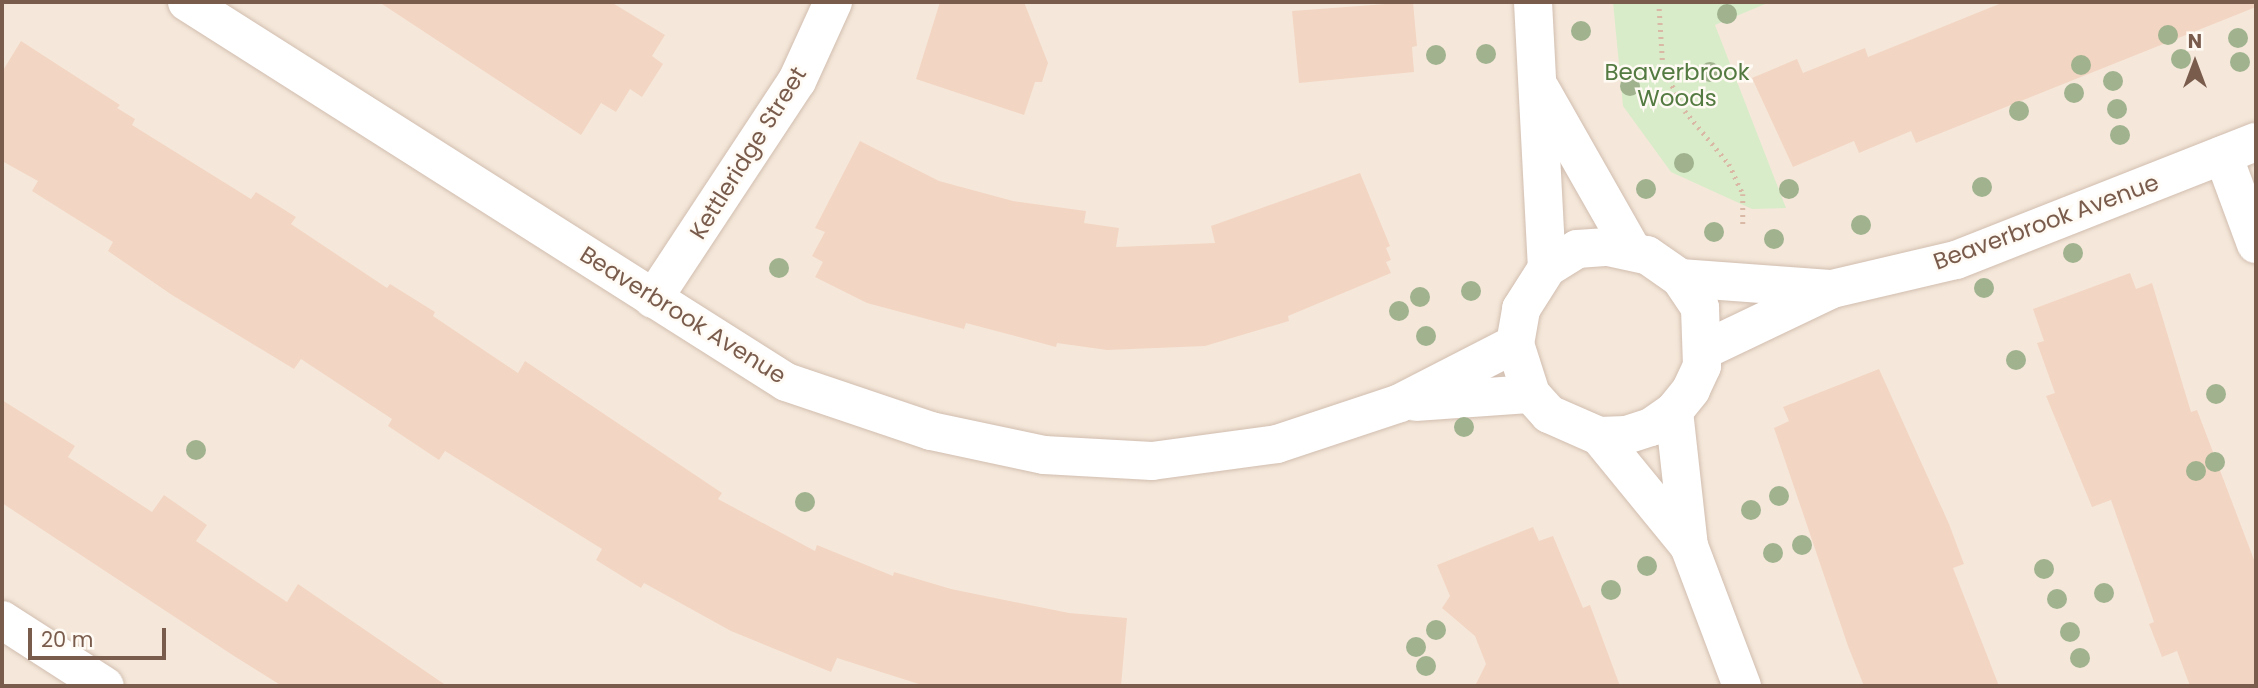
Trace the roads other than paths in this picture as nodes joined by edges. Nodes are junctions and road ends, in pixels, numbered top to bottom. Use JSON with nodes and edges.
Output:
{"nodes":[{"id":1,"x":187,"y":2,"type":"edge"},
{"id":2,"x":833,"y":2,"type":"edge"},
{"id":3,"x":1533,"y":2,"type":"edge"},
{"id":4,"x":1536,"y":82,"type":"junction"},
{"id":5,"x":2240,"y":148,"type":"edge"},
{"id":6,"x":2256,"y":244,"type":"edge"},
{"id":7,"x":1633,"y":251,"type":"junction"},
{"id":8,"x":1547,"y":268,"type":"junction"},
{"id":9,"x":1680,"y":278,"type":"junction"},
{"id":10,"x":1832,"y":289,"type":"junction"},
{"id":11,"x":653,"y":299,"type":"junction"},
{"id":12,"x":1516,"y":344,"type":"junction"},
{"id":13,"x":1702,"y":351,"type":"junction"},
{"id":14,"x":1531,"y":394,"type":"junction"},
{"id":15,"x":1400,"y":403,"type":"junction"},
{"id":16,"x":1674,"y":411,"type":"junction"},
{"id":17,"x":1599,"y":436,"type":"junction"},
{"id":18,"x":1689,"y":546,"type":"junction"},
{"id":19,"x":2,"y":620,"type":"edge"},
{"id":20,"x":101,"y":685,"type":"edge"},
{"id":21,"x":1742,"y":686,"type":"edge"}],
"edges":[{"from":1,"to":11,"type":"street","name":"Beaverbrook Avenue"},
{"from":2,"to":11,"type":"street","name":"Kettleridge Street"},
{"from":3,"to":4,"type":"street"},
{"from":4,"to":7,"type":"street"},
{"from":4,"to":8,"type":"street"},
{"from":5,"to":6,"type":"street"},
{"from":5,"to":10,"type":"street","name":"Beaverbrook Avenue"},
{"from":7,"to":8,"type":"street"},
{"from":7,"to":9,"type":"street"},
{"from":8,"to":12,"type":"street"},
{"from":9,"to":10,"type":"street","name":"Beaverbrook Avenue"},
{"from":9,"to":13,"type":"street"},
{"from":10,"to":13,"type":"street","name":"Beaverbrook Avenue"},
{"from":11,"to":15,"type":"street","name":"Beaverbrook Avenue"},
{"from":12,"to":14,"type":"street"},
{"from":12,"to":15,"type":"street","name":"Beaverbrook Avenue"},
{"from":13,"to":16,"type":"street"},
{"from":14,"to":15,"type":"street","name":"Beaverbrook Avenue"},
{"from":14,"to":17,"type":"street"},
{"from":16,"to":17,"type":"street"},
{"from":16,"to":18,"type":"street"},
{"from":17,"to":18,"type":"street"},
{"from":18,"to":21,"type":"street"},
{"from":19,"to":20,"type":"street"}]}
